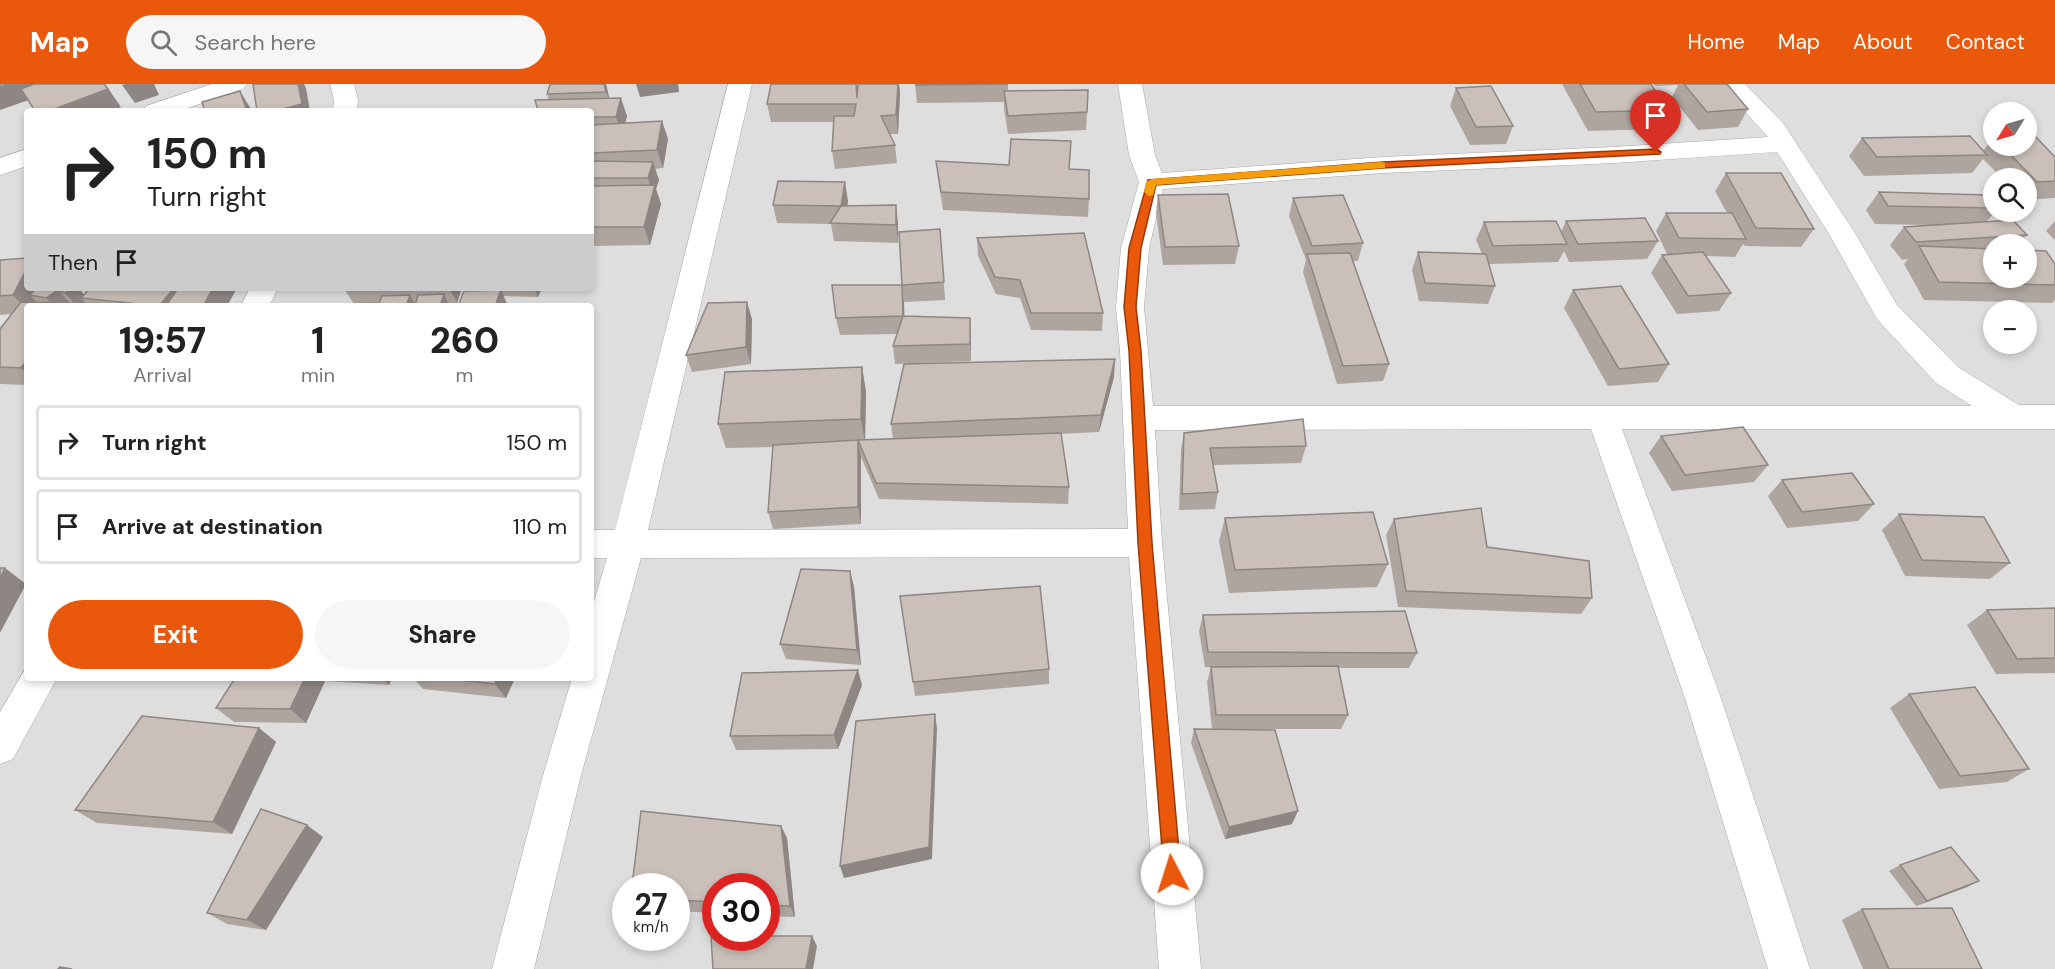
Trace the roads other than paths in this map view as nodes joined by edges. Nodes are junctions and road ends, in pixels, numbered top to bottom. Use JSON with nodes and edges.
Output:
{"nodes":[{"id":1,"x":235,"y":84,"type":"edge"},
{"id":2,"x":342,"y":84,"type":"edge"},
{"id":3,"x":740,"y":84,"type":"edge"},
{"id":4,"x":1130,"y":84,"type":"edge"},
{"id":5,"x":1732,"y":84,"type":"edge"},
{"id":6,"x":164,"y":108,"type":"edge"},
{"id":7,"x":345,"y":108,"type":"edge"},
{"id":8,"x":1783,"y":144,"type":"junction"},
{"id":9,"x":24,"y":158,"type":"edge"},
{"id":10,"x":0,"y":166,"type":"edge"},
{"id":11,"x":1152,"y":182,"type":"junction"},
{"id":12,"x":2013,"y":417,"type":"junction"},
{"id":13,"x":2055,"y":417,"type":"edge"},
{"id":14,"x":1137,"y":418,"type":"junction"},
{"id":15,"x":1603,"y":419,"type":"junction"},
{"id":16,"x":2055,"y":436,"type":"edge"},
{"id":17,"x":628,"y":543,"type":"junction"},
{"id":18,"x":1145,"y":543,"type":"junction"},
{"id":19,"x":594,"y":544,"type":"edge"},
{"id":20,"x":594,"y":662,"type":"edge"},
{"id":21,"x":589,"y":681,"type":"edge"},
{"id":22,"x":23,"y":685,"type":"edge"},
{"id":23,"x":0,"y":747,"type":"edge"},
{"id":24,"x":513,"y":969,"type":"edge"},
{"id":25,"x":1180,"y":969,"type":"edge"},
{"id":26,"x":1789,"y":969,"type":"edge"}],
"edges":[{"from":1,"to":6,"type":"street"},
{"from":2,"to":7,"type":"street"},
{"from":3,"to":17,"type":"street"},
{"from":4,"to":11,"type":"street"},
{"from":5,"to":8,"type":"street"},
{"from":8,"to":11,"type":"street"},
{"from":8,"to":12,"type":"street"},
{"from":9,"to":10,"type":"street"},
{"from":11,"to":14,"type":"street"},
{"from":12,"to":13,"type":"street"},
{"from":12,"to":15,"type":"street"},
{"from":12,"to":16,"type":"street"},
{"from":14,"to":15,"type":"street"},
{"from":14,"to":18,"type":"street"},
{"from":15,"to":26,"type":"street"},
{"from":17,"to":18,"type":"street"},
{"from":17,"to":19,"type":"street"},
{"from":17,"to":20,"type":"street"},
{"from":18,"to":25,"type":"street"},
{"from":21,"to":24,"type":"street"},
{"from":22,"to":23,"type":"street"}]}
